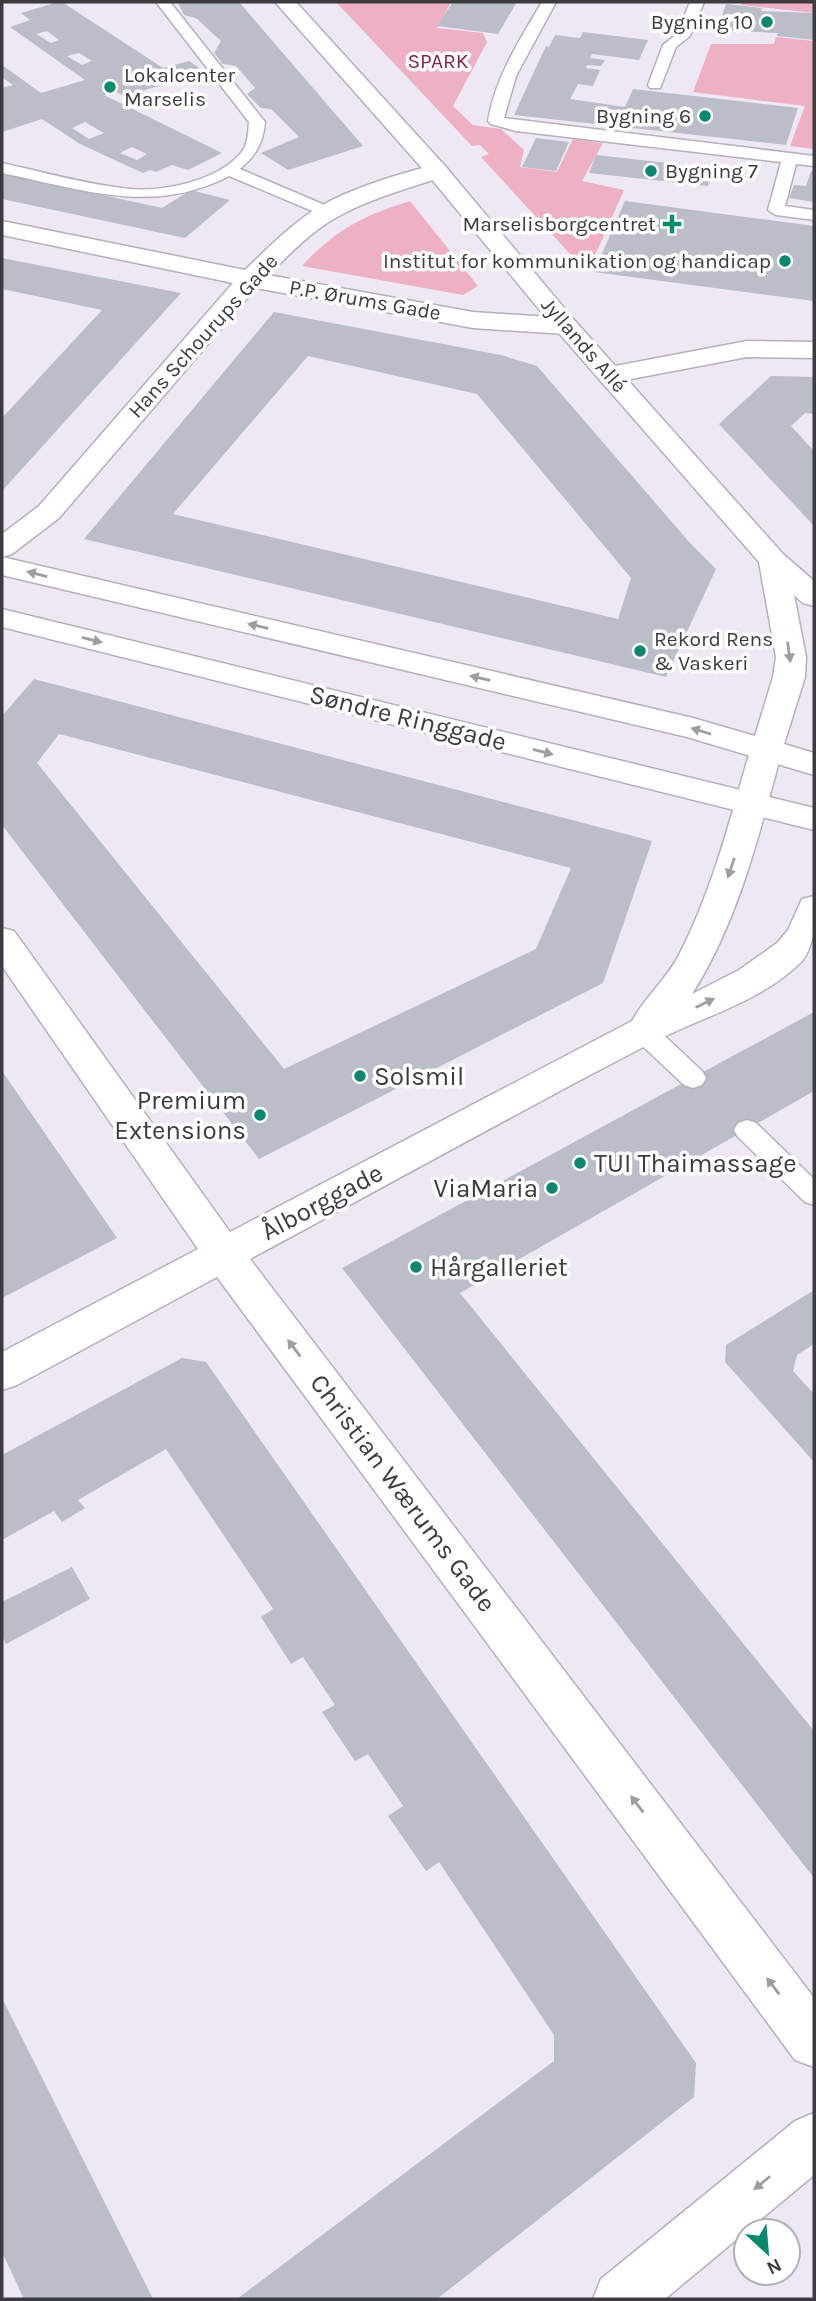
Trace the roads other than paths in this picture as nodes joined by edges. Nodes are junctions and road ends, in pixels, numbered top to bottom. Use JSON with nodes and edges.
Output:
{"nodes":[{"id":1,"x":163,"y":2,"type":"edge"},
{"id":2,"x":285,"y":2,"type":"edge"},
{"id":3,"x":549,"y":2,"type":"edge"},
{"id":4,"x":697,"y":2,"type":"edge"},
{"id":5,"x":655,"y":85,"type":"dead end"},
{"id":6,"x":790,"y":158,"type":"junction"},
{"id":7,"x":814,"y":161,"type":"edge"},
{"id":8,"x":2,"y":168,"type":"edge"},
{"id":9,"x":230,"y":171,"type":"junction"},
{"id":10,"x":437,"y":171,"type":"junction"},
{"id":11,"x":328,"y":212,"type":"junction"},
{"id":12,"x":814,"y":215,"type":"edge"},
{"id":13,"x":2,"y":228,"type":"edge"},
{"id":14,"x":250,"y":279,"type":"junction"},
{"id":15,"x":566,"y":326,"type":"junction"},
{"id":16,"x":814,"y":350,"type":"edge"},
{"id":17,"x":610,"y":375,"type":"junction"},
{"id":18,"x":2,"y":548,"type":"edge"},
{"id":19,"x":773,"y":560,"type":"junction"},
{"id":20,"x":2,"y":566,"type":"edge"},
{"id":21,"x":814,"y":597,"type":"edge"},
{"id":22,"x":2,"y":618,"type":"edge"},
{"id":23,"x":814,"y":639,"type":"edge"},
{"id":24,"x":766,"y":751,"type":"junction"},
{"id":25,"x":814,"y":764,"type":"edge"},
{"id":26,"x":751,"y":803,"type":"junction"},
{"id":27,"x":814,"y":819,"type":"edge"},
{"id":28,"x":814,"y":908,"type":"edge"},
{"id":29,"x":2,"y":940,"type":"edge"},
{"id":30,"x":643,"y":1031,"type":"junction"},
{"id":31,"x":693,"y":1078,"type":"dead end"},
{"id":32,"x":747,"y":1130,"type":"dead end"},
{"id":33,"x":814,"y":1195,"type":"edge"},
{"id":34,"x":224,"y":1255,"type":"junction"},
{"id":35,"x":2,"y":1372,"type":"edge"},
{"id":36,"x":814,"y":2040,"type":"edge"},
{"id":37,"x":814,"y":2140,"type":"edge"},
{"id":38,"x":621,"y":2299,"type":"edge"}],
"edges":[{"from":1,"to":9,"type":"lane"},
{"from":2,"to":10,"type":"street","name":"Jyllands Allé"},
{"from":3,"to":6,"type":"lane"},
{"from":4,"to":5,"type":"lane"},
{"from":6,"to":7,"type":"lane"},
{"from":6,"to":12,"type":"lane"},
{"from":8,"to":9,"type":"lane"},
{"from":9,"to":11,"type":"lane"},
{"from":10,"to":11,"type":"street","name":"Hans Schourups Gade"},
{"from":10,"to":15,"type":"street","name":"Jyllands Allé"},
{"from":11,"to":14,"type":"street","name":"Hans Schourups Gade"},
{"from":13,"to":14,"type":"street","name":"P.P. Ørums Gade"},
{"from":14,"to":15,"type":"street","name":"P.P. Ørums Gade"},
{"from":14,"to":18,"type":"street","name":"Hans Schourups Gade"},
{"from":15,"to":17,"type":"street","name":"Jyllands Allé"},
{"from":16,"to":17,"type":"street"},
{"from":17,"to":19,"type":"street","name":"Jyllands Allé"},
{"from":19,"to":21,"type":"street","name":"Jyllands Allé"},
{"from":19,"to":23,"type":"street"},
{"from":19,"to":24,"type":"street","one_way":true},
{"from":24,"to":20,"type":"street","name":"Søndre Ringgade","one_way":true},
{"from":22,"to":26,"type":"street","name":"Søndre Ringgade","one_way":true},
{"from":24,"to":25,"type":"street","name":"Søndre Ringgade"},
{"from":24,"to":26,"type":"street","name":"Ålborggade"},
{"from":26,"to":27,"type":"street","name":"Søndre Ringgade"},
{"from":26,"to":30,"type":"street","name":"Ålborggade","one_way":true},
{"from":30,"to":28,"type":"street","name":"Ålborggade","one_way":true},
{"from":29,"to":34,"type":"street","name":"Christian Wærums Gade"},
{"from":30,"to":31,"type":"lane"},
{"from":30,"to":34,"type":"street","name":"Ålborggade"},
{"from":32,"to":33,"type":"lane"},
{"from":34,"to":35,"type":"street","name":"Ålborggade"},
{"from":36,"to":34,"type":"street","name":"Christian Wærums Gade","one_way":true},
{"from":37,"to":38,"type":"street","one_way":true}]}
